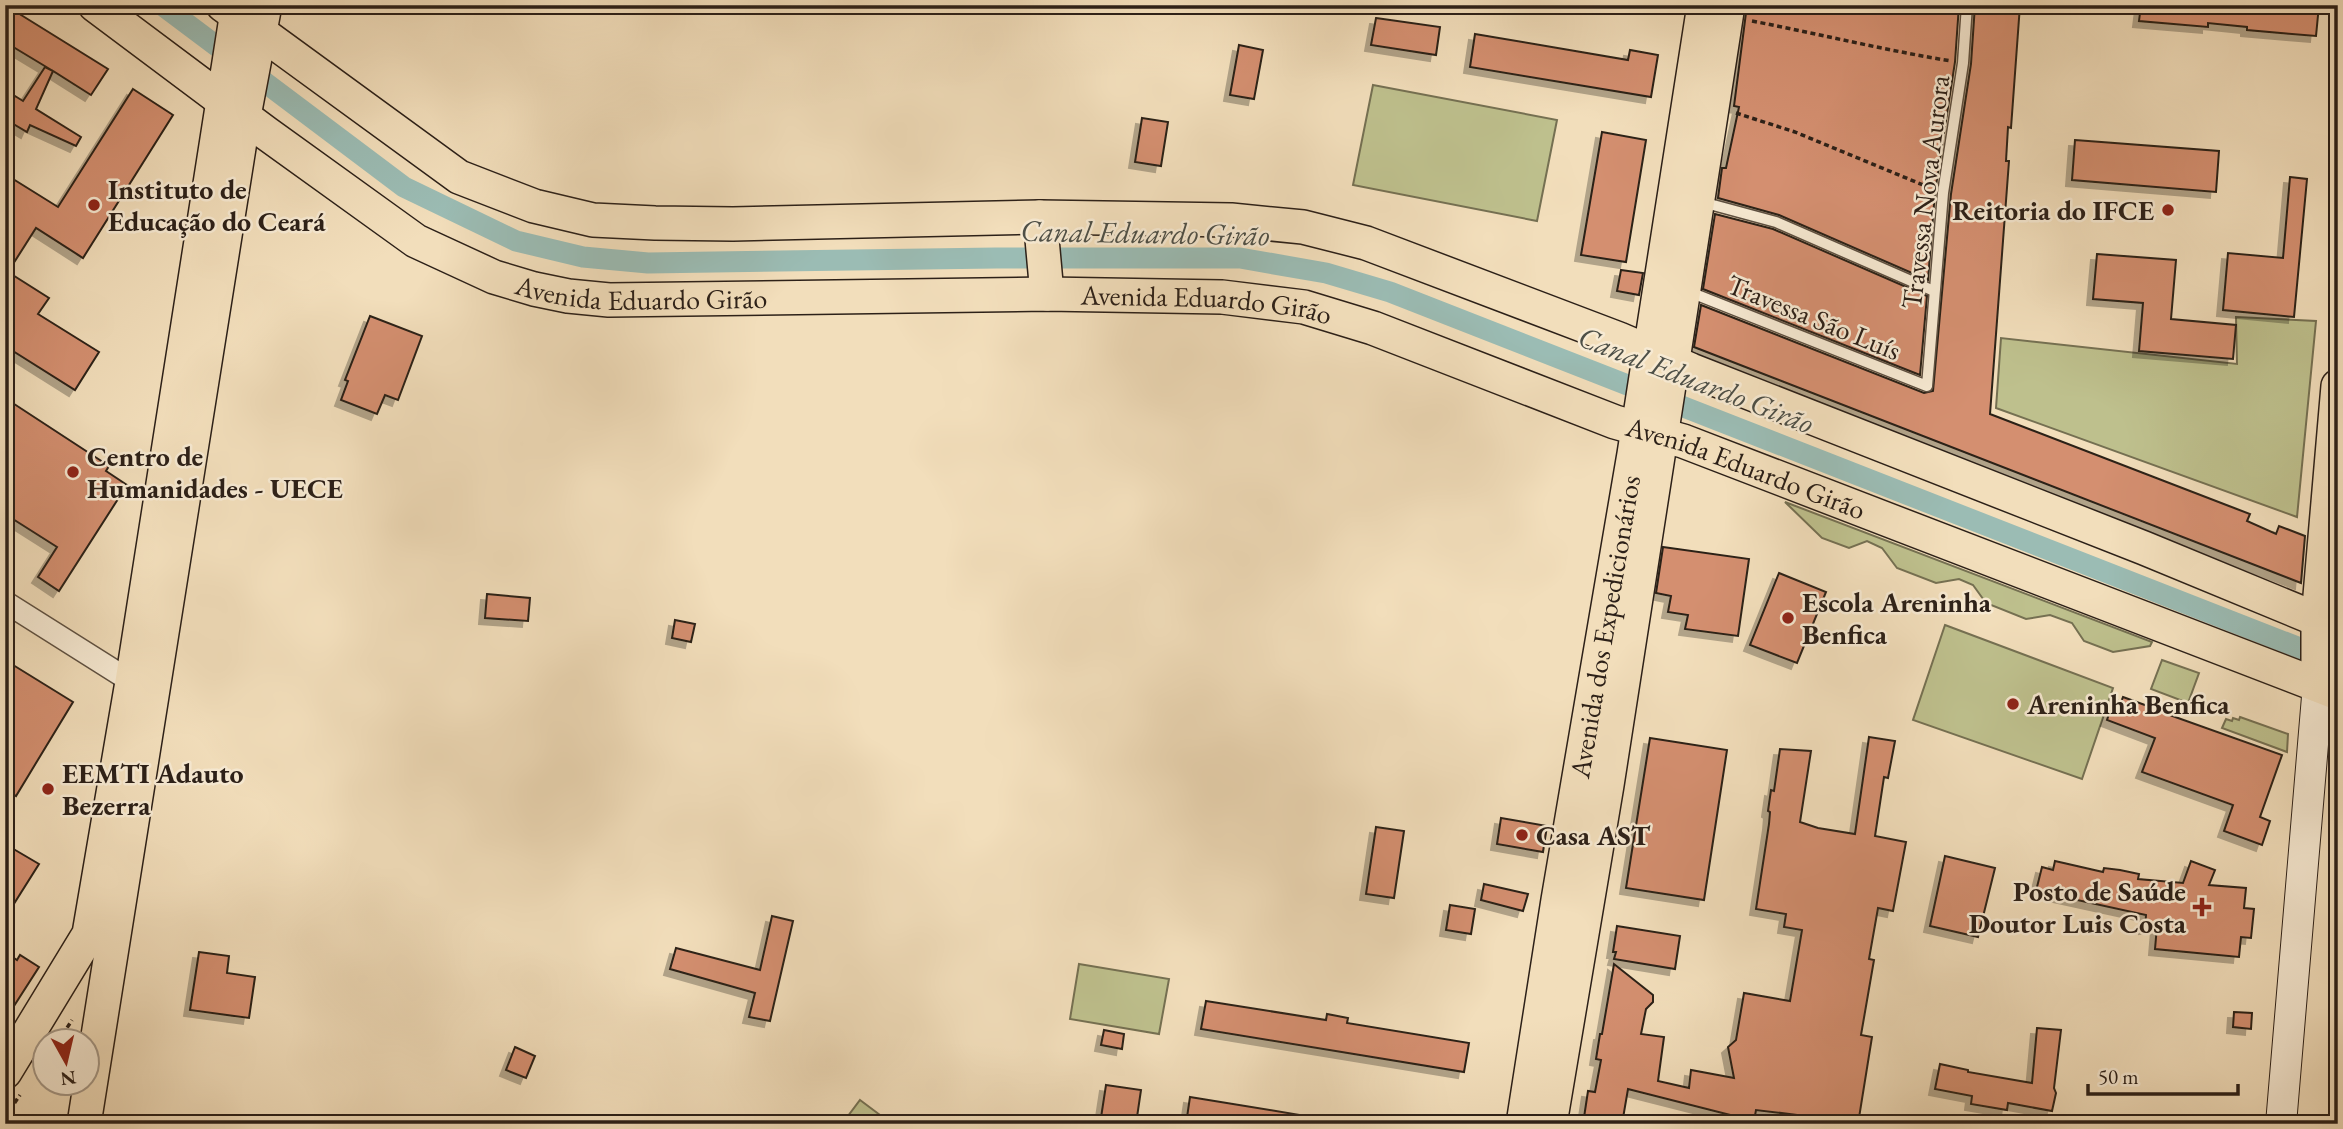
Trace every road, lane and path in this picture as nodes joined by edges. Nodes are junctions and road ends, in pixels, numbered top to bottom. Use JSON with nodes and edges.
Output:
{"nodes":[{"id":1,"x":95,"y":5,"type":"edge"},
{"id":2,"x":1931,"y":5,"type":"edge"},
{"id":3,"x":1719,"y":9,"type":"edge"},
{"id":4,"x":1967,"y":9,"type":"edge"},
{"id":5,"x":245,"y":21,"type":"edge"},
{"id":6,"x":1963,"y":63,"type":"junction"},
{"id":7,"x":235,"y":99,"type":"junction"},
{"id":8,"x":1712,"y":105,"type":"junction"},
{"id":9,"x":1943,"y":192,"type":"junction"},
{"id":10,"x":1698,"y":200,"type":"junction"},
{"id":11,"x":1041,"y":224,"type":"junction"},
{"id":12,"x":1046,"y":288,"type":"junction"},
{"id":13,"x":1684,"y":290,"type":"junction"},
{"id":14,"x":1934,"y":291,"type":"junction"},
{"id":15,"x":1927,"y":386,"type":"joint"},
{"id":16,"x":2338,"y":386,"type":"edge"},
{"id":17,"x":1654,"y":396,"type":"junction"},
{"id":18,"x":2336,"y":436,"type":"edge"},
{"id":19,"x":5,"y":602,"type":"edge"},
{"id":20,"x":2325,"y":655,"type":"edge"},
{"id":21,"x":143,"y":684,"type":"junction"},
{"id":22,"x":1571,"y":903,"type":"junction"},
{"id":23,"x":5,"y":1072,"type":"edge"},
{"id":24,"x":84,"y":1124,"type":"edge"},
{"id":25,"x":1523,"y":1124,"type":"edge"},
{"id":26,"x":1550,"y":1124,"type":"edge"},
{"id":27,"x":2281,"y":1124,"type":"edge"}],
"edges":[{"from":1,"to":7,"type":"main road","name":"Avenida Eduardo Girão"},
{"from":2,"to":4,"type":"path"},
{"from":3,"to":6,"type":"path"},
{"from":3,"to":8,"type":"main road","name":"Avenida dos Expedicionários"},
{"from":3,"to":17,"type":"main road","name":"Avenida dos Expedicionários"},
{"from":4,"to":6,"type":"lane","name":"Travessa Nova Aurora"},
{"from":5,"to":7,"type":"main road"},
{"from":5,"to":11,"type":"main road","name":"Avenida Eduardo Girão"},
{"from":6,"to":9,"type":"lane","name":"Travessa Nova Aurora"},
{"from":7,"to":12,"type":"main road","name":"Avenida Eduardo Girão"},
{"from":7,"to":21,"type":"main road"},
{"from":8,"to":9,"type":"path"},
{"from":8,"to":10,"type":"main road","name":"Avenida dos Expedicionários"},
{"from":9,"to":14,"type":"lane","name":"Travessa Nova Aurora"},
{"from":10,"to":13,"type":"main road","name":"Avenida dos Expedicionários"},
{"from":10,"to":14,"type":"lane"},
{"from":11,"to":12,"type":"main road"},
{"from":11,"to":17,"type":"main road","name":"Avenida Eduardo Girão"},
{"from":12,"to":17,"type":"main road","name":"Avenida Eduardo Girão"},
{"from":13,"to":15,"type":"lane","name":"Travessa São Luís"},
{"from":13,"to":17,"type":"main road","name":"Avenida dos Expedicionários"},
{"from":14,"to":15,"type":"lane","name":"Travessa Nova Aurora"},
{"from":16,"to":18,"type":"main road"},
{"from":17,"to":20,"type":"main road","name":"Avenida Eduardo Girão"},
{"from":17,"to":20,"type":"main road","name":"Avenida Eduardo Girão"},
{"from":17,"to":22,"type":"main road","name":"Avenida dos Expedicionários"},
{"from":18,"to":20,"type":"main road"},
{"from":19,"to":21,"type":"street"},
{"from":20,"to":27,"type":"street"},
{"from":21,"to":23,"type":"main road"},
{"from":21,"to":24,"type":"main road"},
{"from":22,"to":25,"type":"main road","name":"Avenida dos Expedicionários"},
{"from":22,"to":26,"type":"main road","name":"Avenida dos Expedicionários"}]}
